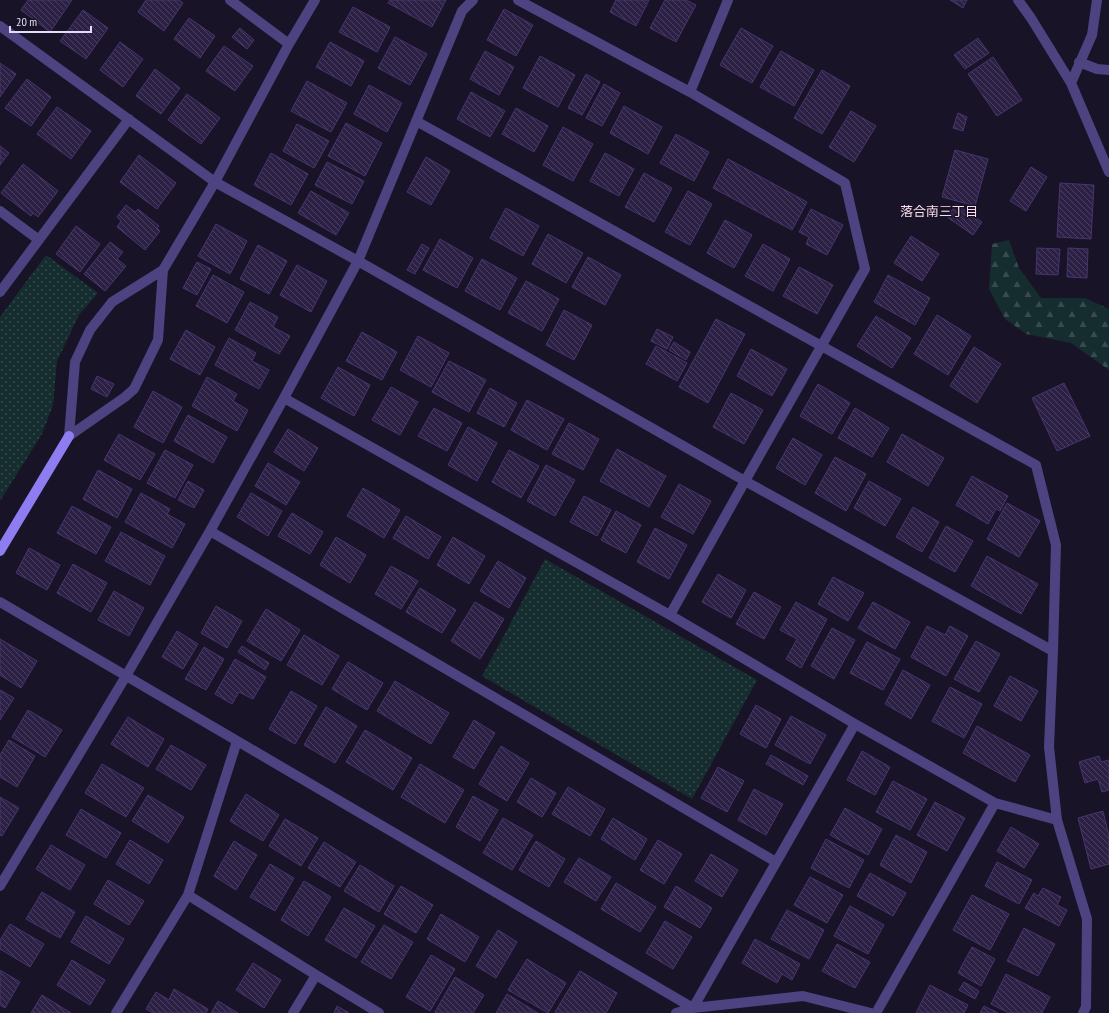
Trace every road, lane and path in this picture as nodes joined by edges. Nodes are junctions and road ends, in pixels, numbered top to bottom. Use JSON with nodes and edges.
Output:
{"nodes":[{"id":1,"x":230,"y":0,"type":"edge"},
{"id":2,"x":314,"y":0,"type":"edge"},
{"id":3,"x":473,"y":0,"type":"edge"},
{"id":4,"x":518,"y":0,"type":"edge"},
{"id":5,"x":728,"y":0,"type":"edge"},
{"id":6,"x":1018,"y":0,"type":"edge"},
{"id":7,"x":1096,"y":0,"type":"edge"},
{"id":8,"x":0,"y":26,"type":"edge"},
{"id":9,"x":289,"y":44,"type":"junction"},
{"id":10,"x":1080,"y":62,"type":"junction"},
{"id":11,"x":1109,"y":70,"type":"edge"},
{"id":12,"x":1070,"y":83,"type":"junction"},
{"id":13,"x":690,"y":92,"type":"junction"},
{"id":14,"x":129,"y":119,"type":"junction"},
{"id":15,"x":416,"y":121,"type":"junction"},
{"id":16,"x":1109,"y":172,"type":"edge"},
{"id":17,"x":214,"y":182,"type":"junction"},
{"id":18,"x":0,"y":211,"type":"edge"},
{"id":19,"x":39,"y":240,"type":"junction"},
{"id":20,"x":358,"y":261,"type":"junction"},
{"id":21,"x":163,"y":270,"type":"junction"},
{"id":22,"x":0,"y":292,"type":"edge"},
{"id":23,"x":822,"y":347,"type":"junction"},
{"id":24,"x":284,"y":398,"type":"junction"},
{"id":25,"x":69,"y":436,"type":"junction"},
{"id":26,"x":745,"y":481,"type":"junction"},
{"id":27,"x":210,"y":531,"type":"junction"},
{"id":28,"x":0,"y":550,"type":"edge"},
{"id":29,"x":0,"y":602,"type":"edge"},
{"id":30,"x":670,"y":615,"type":"junction"},
{"id":31,"x":1053,"y":651,"type":"junction"},
{"id":32,"x":126,"y":676,"type":"junction"},
{"id":33,"x":855,"y":724,"type":"junction"},
{"id":34,"x":237,"y":741,"type":"junction"},
{"id":35,"x":995,"y":803,"type":"junction"},
{"id":36,"x":1057,"y":820,"type":"junction"},
{"id":37,"x":776,"y":862,"type":"junction"},
{"id":38,"x":0,"y":886,"type":"edge"},
{"id":39,"x":188,"y":895,"type":"junction"},
{"id":40,"x":316,"y":975,"type":"junction"},
{"id":41,"x":693,"y":1008,"type":"junction"},
{"id":42,"x":116,"y":1013,"type":"edge"},
{"id":43,"x":293,"y":1013,"type":"edge"},
{"id":44,"x":379,"y":1013,"type":"edge"},
{"id":45,"x":676,"y":1013,"type":"edge"},
{"id":46,"x":871,"y":1013,"type":"edge"},
{"id":47,"x":876,"y":1013,"type":"edge"},
{"id":48,"x":1083,"y":1013,"type":"edge"}],
"edges":[{"from":1,"to":9,"type":"street"},
{"from":2,"to":9,"type":"street"},
{"from":3,"to":15,"type":"street"},
{"from":4,"to":13,"type":"street"},
{"from":5,"to":13,"type":"street"},
{"from":6,"to":12,"type":"street"},
{"from":7,"to":10,"type":"street"},
{"from":8,"to":14,"type":"street"},
{"from":9,"to":17,"type":"street"},
{"from":10,"to":11,"type":"street"},
{"from":10,"to":12,"type":"street"},
{"from":12,"to":16,"type":"street"},
{"from":13,"to":23,"type":"street"},
{"from":14,"to":17,"type":"street"},
{"from":14,"to":19,"type":"street"},
{"from":15,"to":20,"type":"street"},
{"from":15,"to":23,"type":"street"},
{"from":17,"to":20,"type":"street"},
{"from":17,"to":21,"type":"street"},
{"from":18,"to":19,"type":"street"},
{"from":19,"to":22,"type":"street"},
{"from":20,"to":24,"type":"street"},
{"from":20,"to":26,"type":"street"},
{"from":21,"to":25,"type":"street"},
{"from":21,"to":25,"type":"street"},
{"from":23,"to":26,"type":"street"},
{"from":23,"to":31,"type":"street"},
{"from":24,"to":27,"type":"street"},
{"from":24,"to":30,"type":"street"},
{"from":25,"to":28,"type":"street"},
{"from":26,"to":30,"type":"street"},
{"from":26,"to":31,"type":"street"},
{"from":27,"to":32,"type":"street"},
{"from":27,"to":37,"type":"street"},
{"from":29,"to":32,"type":"street"},
{"from":30,"to":33,"type":"street"},
{"from":31,"to":36,"type":"street"},
{"from":32,"to":34,"type":"street"},
{"from":32,"to":38,"type":"street"},
{"from":33,"to":35,"type":"street"},
{"from":33,"to":37,"type":"street"},
{"from":34,"to":39,"type":"street"},
{"from":34,"to":41,"type":"street"},
{"from":35,"to":36,"type":"street"},
{"from":35,"to":47,"type":"street"},
{"from":36,"to":48,"type":"street"},
{"from":37,"to":41,"type":"street"},
{"from":39,"to":40,"type":"street"},
{"from":39,"to":42,"type":"street"},
{"from":40,"to":43,"type":"street"},
{"from":40,"to":44,"type":"street"},
{"from":41,"to":45,"type":"street"},
{"from":41,"to":46,"type":"street"}]}
